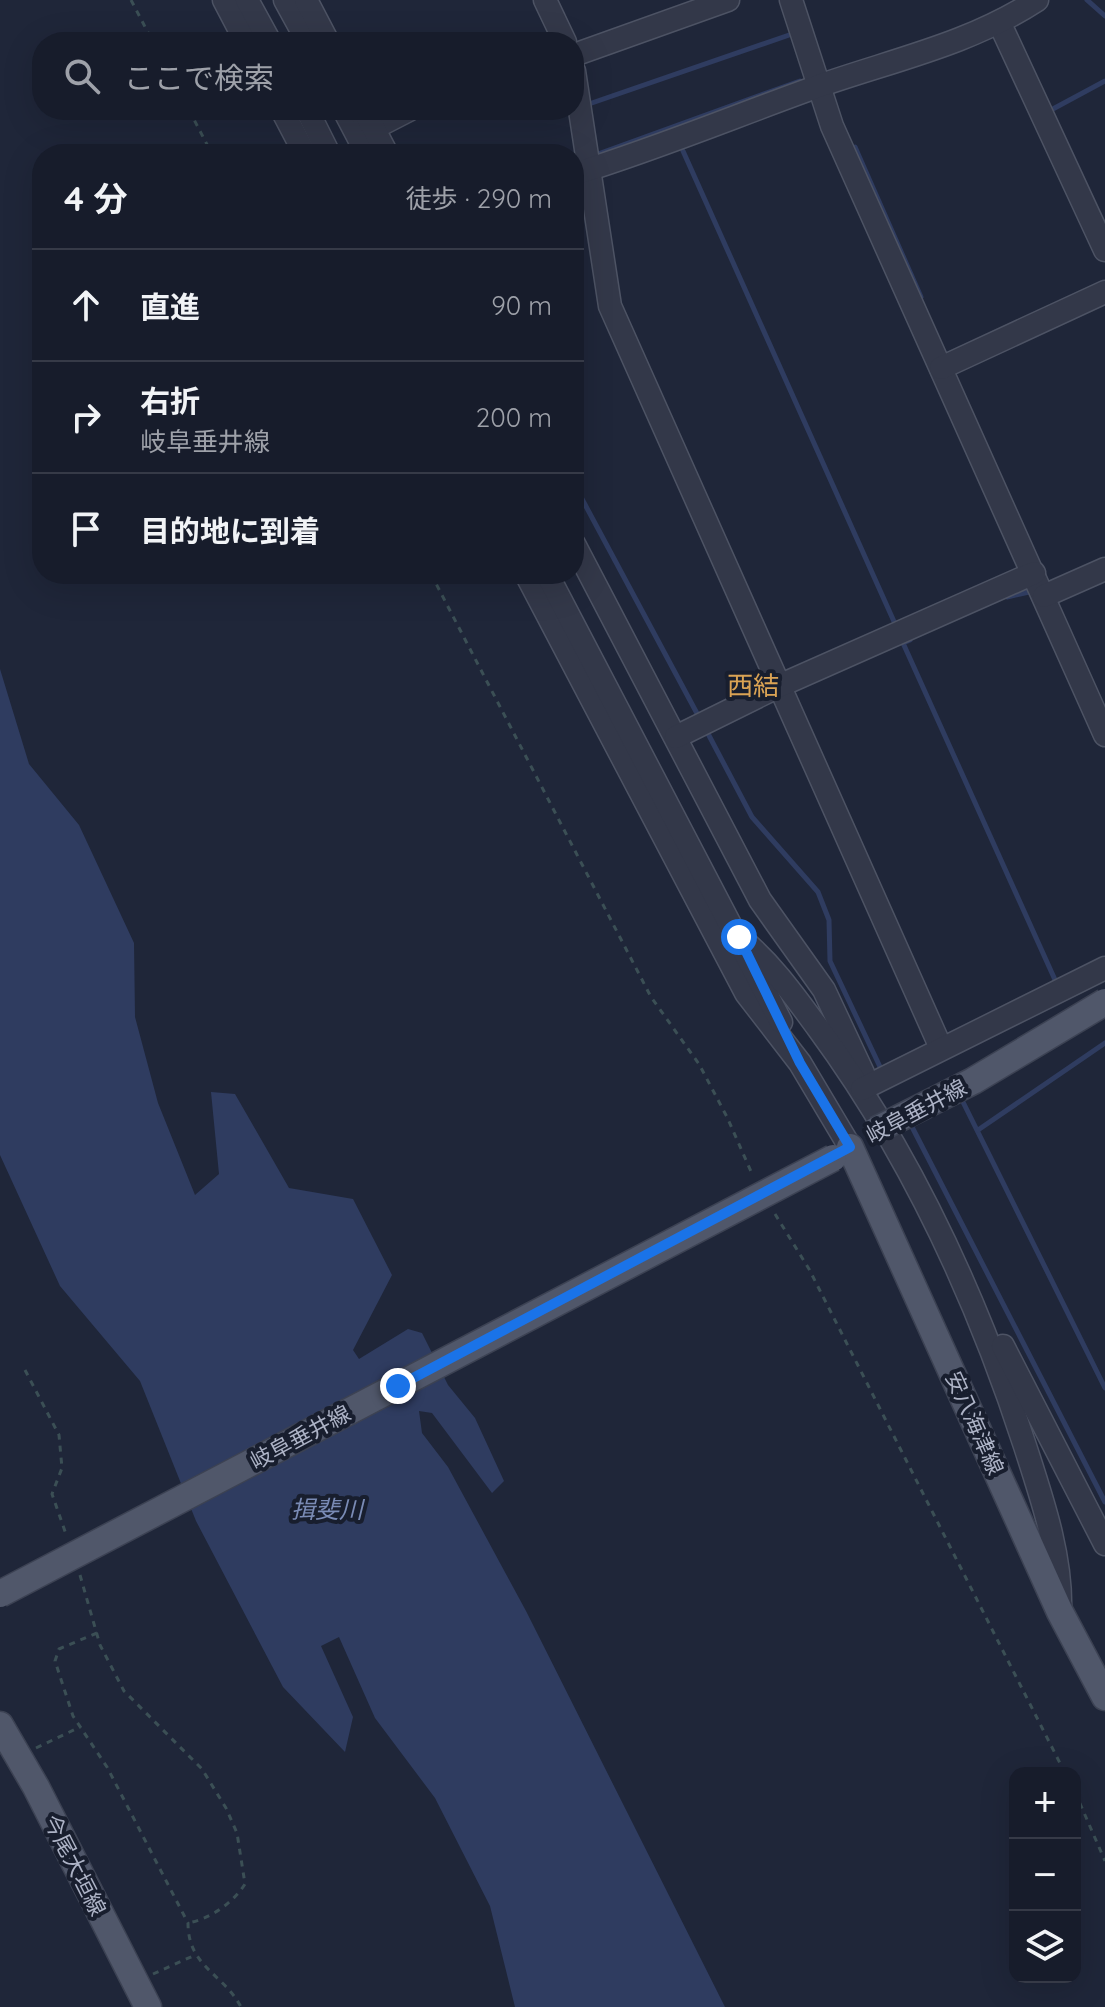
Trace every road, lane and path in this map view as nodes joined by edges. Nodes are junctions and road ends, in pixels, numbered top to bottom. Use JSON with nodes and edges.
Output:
{"nodes":[{"id":1,"x":131,"y":0,"type":"edge"},
{"id":2,"x":224,"y":0,"type":"edge"},
{"id":3,"x":247,"y":0,"type":"edge"},
{"id":4,"x":285,"y":0,"type":"edge"},
{"id":5,"x":306,"y":0,"type":"edge"},
{"id":6,"x":545,"y":0,"type":"edge"},
{"id":7,"x":728,"y":0,"type":"edge"},
{"id":8,"x":791,"y":0,"type":"edge"},
{"id":9,"x":1037,"y":0,"type":"edge"},
{"id":10,"x":1000,"y":24,"type":"junction"},
{"id":11,"x":148,"y":32,"type":"edge"},
{"id":12,"x":241,"y":32,"type":"edge"},
{"id":13,"x":265,"y":32,"type":"edge"},
{"id":14,"x":303,"y":32,"type":"edge"},
{"id":15,"x":323,"y":32,"type":"edge"},
{"id":16,"x":560,"y":32,"type":"edge"},
{"id":17,"x":584,"y":51,"type":"edge"},
{"id":18,"x":819,"y":86,"type":"junction"},
{"id":19,"x":194,"y":120,"type":"edge"},
{"id":20,"x":287,"y":120,"type":"edge"},
{"id":21,"x":312,"y":120,"type":"edge"},
{"id":22,"x":349,"y":120,"type":"edge"},
{"id":23,"x":370,"y":120,"type":"edge"},
{"id":24,"x":578,"y":120,"type":"edge"},
{"id":25,"x":207,"y":144,"type":"edge"},
{"id":26,"x":300,"y":144,"type":"edge"},
{"id":27,"x":324,"y":144,"type":"edge"},
{"id":28,"x":362,"y":144,"type":"edge"},
{"id":29,"x":382,"y":144,"type":"edge"},
{"id":30,"x":580,"y":144,"type":"edge"},
{"id":31,"x":584,"y":171,"type":"edge"},
{"id":32,"x":584,"y":182,"type":"edge"},
{"id":33,"x":1105,"y":250,"type":"edge"},
{"id":34,"x":1105,"y":292,"type":"edge"},
{"id":35,"x":941,"y":368,"type":"junction"},
{"id":36,"x":584,"y":563,"type":"edge"},
{"id":37,"x":1105,"y":569,"type":"edge"},
{"id":38,"x":1034,"y":573,"type":"junction"},
{"id":39,"x":436,"y":584,"type":"edge"},
{"id":40,"x":531,"y":584,"type":"edge"},
{"id":41,"x":552,"y":584,"type":"edge"},
{"id":42,"x":1044,"y":596,"type":"junction"},
{"id":43,"x":779,"y":686,"type":"junction"},
{"id":44,"x":1105,"y":735,"type":"edge"},
{"id":45,"x":676,"y":737,"type":"junction"},
{"id":46,"x":739,"y":937,"type":"junction"},
{"id":47,"x":1105,"y":968,"type":"edge"},
{"id":48,"x":1105,"y":1002,"type":"edge"},
{"id":49,"x":941,"y":1048,"type":"junction"},
{"id":50,"x":800,"y":1063,"type":"junction"},
{"id":51,"x":862,"y":1089,"type":"junction"},
{"id":52,"x":842,"y":1152,"type":"junction"},
{"id":53,"x":754,"y":1178,"type":"dead end"},
{"id":54,"x":769,"y":1204,"type":"dead end"},
{"id":55,"x":956,"y":1264,"type":"junction"},
{"id":56,"x":25,"y":1370,"type":"dead end"},
{"id":57,"x":1099,"y":1519,"type":"edge"},
{"id":58,"x":1105,"y":1544,"type":"edge"},
{"id":59,"x":70,"y":1546,"type":"dead end"},
{"id":60,"x":78,"y":1570,"type":"dead end"},
{"id":61,"x":0,"y":1594,"type":"edge"},
{"id":62,"x":1060,"y":1612,"type":"junction"},
{"id":63,"x":97,"y":1633,"type":"junction"},
{"id":64,"x":1105,"y":1697,"type":"edge"},
{"id":65,"x":0,"y":1725,"type":"edge"},
{"id":66,"x":81,"y":1726,"type":"junction"},
{"id":67,"x":18,"y":1757,"type":"junction"},
{"id":68,"x":1062,"y":1767,"type":"edge"},
{"id":69,"x":1081,"y":1806,"type":"edge"},
{"id":70,"x":1105,"y":1861,"type":"edge"},
{"id":71,"x":188,"y":1923,"type":"junction"},
{"id":72,"x":195,"y":1955,"type":"junction"},
{"id":73,"x":135,"y":1982,"type":"junction"},
{"id":74,"x":148,"y":2007,"type":"edge"},
{"id":75,"x":241,"y":2007,"type":"edge"}],
"edges":[{"from":1,"to":11,"type":"path"},
{"from":2,"to":12,"type":"street"},
{"from":3,"to":13,"type":"street"},
{"from":4,"to":14,"type":"street"},
{"from":5,"to":15,"type":"street"},
{"from":6,"to":16,"type":"street"},
{"from":7,"to":17,"type":"street"},
{"from":8,"to":18,"type":"street"},
{"from":9,"to":10,"type":"street"},
{"from":10,"to":18,"type":"street"},
{"from":10,"to":33,"type":"street"},
{"from":18,"to":31,"type":"street"},
{"from":18,"to":35,"type":"street"},
{"from":19,"to":25,"type":"path"},
{"from":20,"to":26,"type":"street"},
{"from":21,"to":27,"type":"street"},
{"from":22,"to":28,"type":"street"},
{"from":23,"to":29,"type":"street"},
{"from":24,"to":30,"type":"street"},
{"from":32,"to":43,"type":"street"},
{"from":34,"to":35,"type":"street"},
{"from":35,"to":38,"type":"street"},
{"from":36,"to":45,"type":"street"},
{"from":37,"to":42,"type":"street"},
{"from":38,"to":42,"type":"street"},
{"from":38,"to":43,"type":"street"},
{"from":39,"to":53,"type":"path"},
{"from":40,"to":50,"type":"street"},
{"from":41,"to":46,"type":"street"},
{"from":42,"to":44,"type":"street"},
{"from":43,"to":45,"type":"street"},
{"from":43,"to":49,"type":"street"},
{"from":45,"to":51,"type":"street"},
{"from":46,"to":50,"type":"street"},
{"from":46,"to":51,"type":"street"},
{"from":47,"to":49,"type":"street"},
{"from":48,"to":52,"type":"main road","name":"岐阜垂井線","bridge":true},
{"from":49,"to":51,"type":"street"},
{"from":50,"to":52,"type":"street"},
{"from":51,"to":55,"type":"street"},
{"from":52,"to":61,"type":"main road","name":"岐阜垂井線","bridge":true},
{"from":52,"to":62,"type":"main road","name":"安八海津線"},
{"from":54,"to":68,"type":"path"},
{"from":55,"to":57,"type":"street"},
{"from":55,"to":62,"type":"street"},
{"from":56,"to":59,"type":"path"},
{"from":57,"to":58,"type":"street"},
{"from":60,"to":63,"type":"path"},
{"from":62,"to":64,"type":"main road","name":"安八海津線"},
{"from":63,"to":66,"type":"path"},
{"from":63,"to":71,"type":"path"},
{"from":65,"to":67,"type":"main road","name":"今尾大垣線"},
{"from":66,"to":67,"type":"path"},
{"from":66,"to":71,"type":"path"},
{"from":67,"to":73,"type":"main road","name":"今尾大垣線"},
{"from":69,"to":70,"type":"path"},
{"from":71,"to":72,"type":"path"},
{"from":72,"to":73,"type":"path"},
{"from":72,"to":75,"type":"path"},
{"from":73,"to":74,"type":"main road","name":"今尾大垣線"}]}
